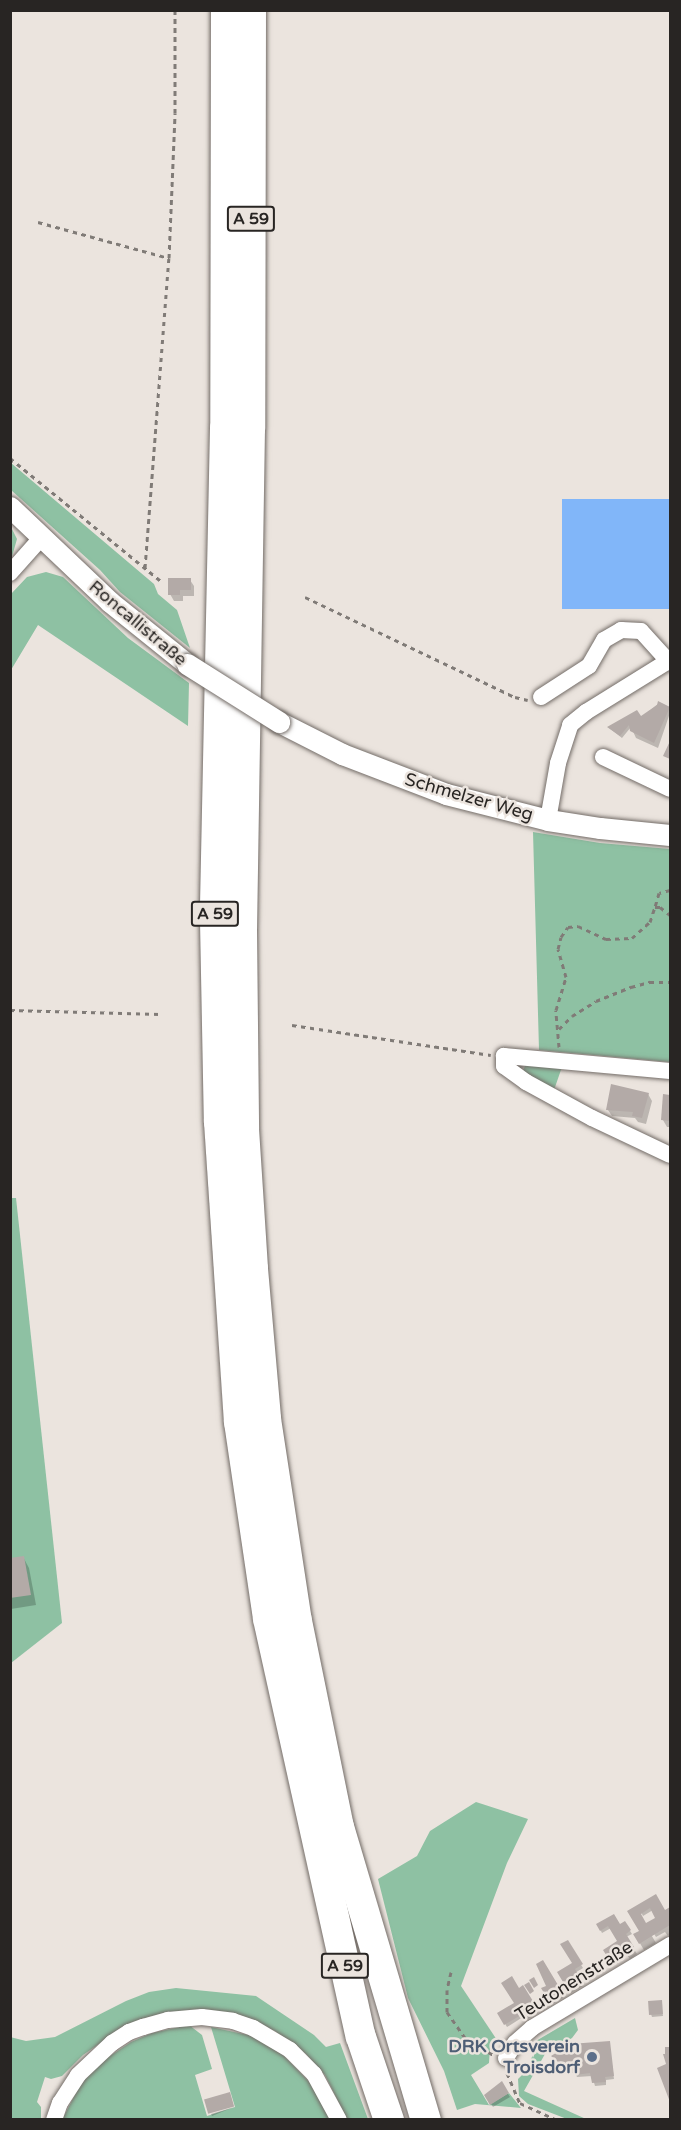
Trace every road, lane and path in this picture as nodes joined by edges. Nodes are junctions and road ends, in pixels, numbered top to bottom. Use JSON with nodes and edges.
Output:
{"nodes":[{"id":1,"x":175,"y":10,"type":"edge"},
{"id":2,"x":226,"y":10,"type":"edge"},
{"id":3,"x":251,"y":10,"type":"edge"},
{"id":4,"x":38,"y":222,"type":"dead end"},
{"id":5,"x":169,"y":258,"type":"junction"},
{"id":6,"x":10,"y":458,"type":"edge"},
{"id":7,"x":10,"y":507,"type":"edge"},
{"id":8,"x":42,"y":537,"type":"junction"},
{"id":9,"x":146,"y":568,"type":"junction"},
{"id":10,"x":10,"y":573,"type":"edge"},
{"id":11,"x":161,"y":581,"type":"dead end"},
{"id":12,"x":305,"y":597,"type":"dead end"},
{"id":13,"x":670,"y":661,"type":"edge"},
{"id":14,"x":541,"y":697,"type":"joint"},
{"id":15,"x":279,"y":722,"type":"joint"},
{"id":16,"x":603,"y":757,"type":"dead end"},
{"id":17,"x":670,"y":789,"type":"edge"},
{"id":18,"x":548,"y":820,"type":"junction"},
{"id":19,"x":670,"y":835,"type":"edge"},
{"id":20,"x":670,"y":889,"type":"edge"},
{"id":21,"x":655,"y":907,"type":"junction"},
{"id":22,"x":670,"y":915,"type":"edge"},
{"id":23,"x":670,"y":982,"type":"edge"},
{"id":24,"x":10,"y":1010,"type":"edge"},
{"id":25,"x":160,"y":1014,"type":"dead end"},
{"id":26,"x":292,"y":1025,"type":"dead end"},
{"id":27,"x":559,"y":1029,"type":"junction"},
{"id":28,"x":504,"y":1056,"type":"junction"},
{"id":29,"x":558,"y":1060,"type":"junction"},
{"id":30,"x":670,"y":1071,"type":"edge"},
{"id":31,"x":670,"y":1155,"type":"edge"},
{"id":32,"x":670,"y":1945,"type":"edge"},
{"id":33,"x":451,"y":1972,"type":"dead end"},
{"id":34,"x":506,"y":2058,"type":"junction"},
{"id":35,"x":54,"y":2120,"type":"edge"},
{"id":36,"x":339,"y":2120,"type":"edge"},
{"id":37,"x":389,"y":2120,"type":"edge"},
{"id":38,"x":426,"y":2120,"type":"edge"},
{"id":39,"x":557,"y":2120,"type":"edge"}],
"edges":[{"from":1,"to":5,"type":"path"},
{"from":2,"to":37,"type":"highway","number":"A 59"},
{"from":3,"to":38,"type":"highway","number":"A 59"},
{"from":4,"to":5,"type":"path"},
{"from":5,"to":9,"type":"path"},
{"from":6,"to":9,"type":"path"},
{"from":7,"to":8,"type":"street","name":"Roncallistraße"},
{"from":8,"to":10,"type":"street"},
{"from":8,"to":15,"type":"street","name":"Roncallistraße","bridge":true},
{"from":9,"to":11,"type":"path"},
{"from":12,"to":14,"type":"path"},
{"from":13,"to":14,"type":"street"},
{"from":13,"to":18,"type":"street"},
{"from":15,"to":18,"type":"street","name":"Schmelzer Weg"},
{"from":16,"to":17,"type":"street"},
{"from":18,"to":19,"type":"street","name":"Schmelzer Weg"},
{"from":20,"to":21,"type":"path"},
{"from":21,"to":22,"type":"path"},
{"from":21,"to":27,"type":"path"},
{"from":23,"to":27,"type":"path"},
{"from":24,"to":25,"type":"path"},
{"from":26,"to":28,"type":"path"},
{"from":27,"to":29,"type":"path"},
{"from":28,"to":29,"type":"street"},
{"from":28,"to":31,"type":"street"},
{"from":29,"to":30,"type":"street"},
{"from":32,"to":34,"type":"street","name":"Teutonenstraße"},
{"from":33,"to":34,"type":"path"},
{"from":34,"to":39,"type":"path"},
{"from":35,"to":36,"type":"street"}]}
